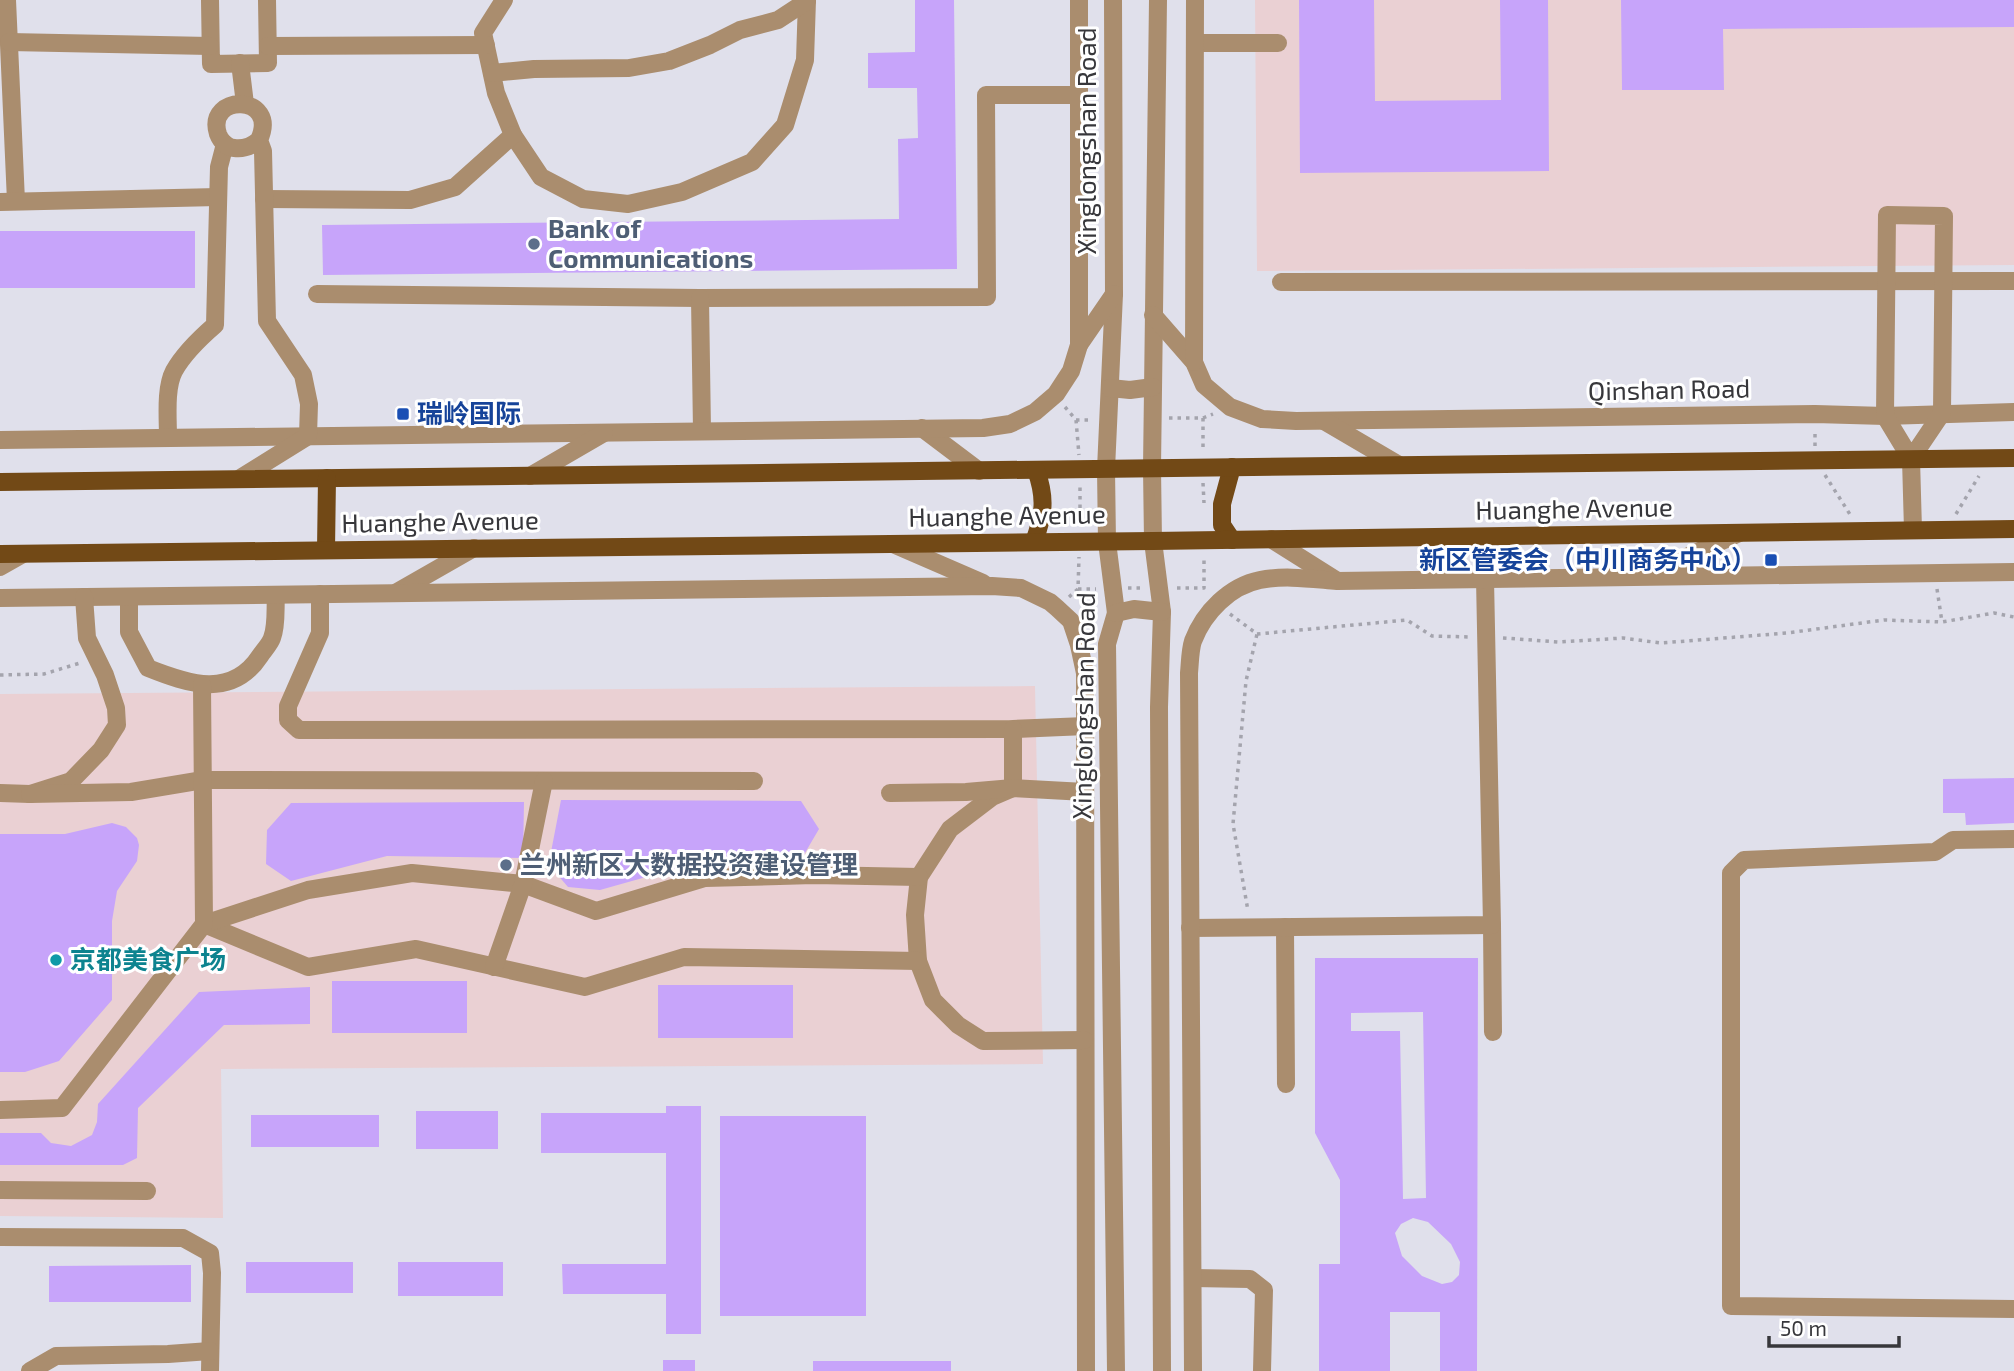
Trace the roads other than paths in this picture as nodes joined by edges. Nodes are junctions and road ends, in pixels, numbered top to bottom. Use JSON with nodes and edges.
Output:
{"nodes":[{"id":1,"x":7,"y":0,"type":"edge"},
{"id":2,"x":210,"y":0,"type":"edge"},
{"id":3,"x":267,"y":0,"type":"edge"},
{"id":4,"x":504,"y":0,"type":"edge"},
{"id":5,"x":807,"y":0,"type":"edge"},
{"id":6,"x":1079,"y":0,"type":"edge"},
{"id":7,"x":1113,"y":0,"type":"edge"},
{"id":8,"x":1158,"y":0,"type":"edge"},
{"id":9,"x":1195,"y":0,"type":"edge"},
{"id":10,"x":9,"y":42,"type":"junction"},
{"id":11,"x":1195,"y":43,"type":"junction"},
{"id":12,"x":1278,"y":43,"type":"dead end"},
{"id":13,"x":486,"y":45,"type":"junction"},
{"id":14,"x":211,"y":46,"type":"junction"},
{"id":15,"x":268,"y":46,"type":"junction"},
{"id":16,"x":240,"y":63,"type":"junction"},
{"id":17,"x":492,"y":73,"type":"junction"},
{"id":18,"x":1079,"y":95,"type":"junction"},
{"id":19,"x":6,"y":96,"type":"edge"},
{"id":20,"x":245,"y":104,"type":"junction"},
{"id":21,"x":513,"y":135,"type":"junction"},
{"id":22,"x":258,"y":140,"type":"junction"},
{"id":23,"x":225,"y":144,"type":"junction"},
{"id":24,"x":218,"y":197,"type":"junction"},
{"id":25,"x":264,"y":199,"type":"junction"},
{"id":26,"x":8,"y":201,"type":"edge"},
{"id":27,"x":1886,"y":281,"type":"junction"},
{"id":28,"x":1943,"y":281,"type":"junction"},
{"id":29,"x":2014,"y":281,"type":"edge"},
{"id":30,"x":1281,"y":282,"type":"dead end"},
{"id":31,"x":317,"y":293,"type":"dead end"},
{"id":32,"x":1114,"y":293,"type":"junction"},
{"id":33,"x":700,"y":298,"type":"junction"},
{"id":34,"x":1153,"y":315,"type":"junction"},
{"id":35,"x":1079,"y":345,"type":"junction"},
{"id":36,"x":1194,"y":362,"type":"junction"},
{"id":37,"x":1153,"y":387,"type":"junction"},
{"id":38,"x":1110,"y":388,"type":"junction"},
{"id":39,"x":2014,"y":412,"type":"edge"},
{"id":40,"x":1942,"y":413,"type":"junction"},
{"id":41,"x":1885,"y":416,"type":"junction"},
{"id":42,"x":1324,"y":421,"type":"junction"},
{"id":43,"x":922,"y":428,"type":"junction"},
{"id":44,"x":702,"y":431,"type":"junction"},
{"id":45,"x":607,"y":432,"type":"junction"},
{"id":46,"x":308,"y":436,"type":"junction"},
{"id":47,"x":168,"y":438,"type":"junction"},
{"id":48,"x":0,"y":440,"type":"edge"},
{"id":49,"x":2014,"y":458,"type":"edge"},
{"id":50,"x":1911,"y":459,"type":"junction"},
{"id":51,"x":1399,"y":465,"type":"junction"},
{"id":52,"x":1232,"y":467,"type":"junction"},
{"id":53,"x":1152,"y":468,"type":"junction"},
{"id":54,"x":1106,"y":469,"type":"junction"},
{"id":55,"x":1036,"y":470,"type":"junction"},
{"id":56,"x":979,"y":471,"type":"junction"},
{"id":57,"x":530,"y":476,"type":"junction"},
{"id":58,"x":327,"y":478,"type":"junction"},
{"id":59,"x":239,"y":480,"type":"junction"},
{"id":60,"x":0,"y":482,"type":"edge"},
{"id":61,"x":2014,"y":528,"type":"edge"},
{"id":62,"x":1913,"y":530,"type":"junction"},
{"id":63,"x":1739,"y":533,"type":"junction"},
{"id":64,"x":1271,"y":539,"type":"junction"},
{"id":65,"x":1232,"y":540,"type":"junction"},
{"id":66,"x":1107,"y":541,"type":"junction"},
{"id":67,"x":1153,"y":541,"type":"junction"},
{"id":68,"x":1034,"y":542,"type":"junction"},
{"id":69,"x":893,"y":544,"type":"junction"},
{"id":70,"x":474,"y":548,"type":"junction"},
{"id":71,"x":326,"y":550,"type":"junction"},
{"id":72,"x":0,"y":554,"type":"edge"},
{"id":73,"x":23,"y":554,"type":"junction"},
{"id":74,"x":0,"y":567,"type":"edge"},
{"id":75,"x":2014,"y":572,"type":"edge"},
{"id":76,"x":1644,"y":577,"type":"junction"},
{"id":77,"x":1485,"y":579,"type":"junction"},
{"id":78,"x":1337,"y":581,"type":"junction"},
{"id":79,"x":992,"y":586,"type":"junction"},
{"id":80,"x":394,"y":593,"type":"junction"},
{"id":81,"x":320,"y":594,"type":"junction"},
{"id":82,"x":276,"y":595,"type":"junction"},
{"id":83,"x":84,"y":597,"type":"junction"},
{"id":84,"x":129,"y":597,"type":"junction"},
{"id":85,"x":0,"y":598,"type":"edge"},
{"id":86,"x":1162,"y":612,"type":"junction"},
{"id":87,"x":1116,"y":613,"type":"junction"},
{"id":88,"x":1107,"y":644,"type":"junction"},
{"id":89,"x":1189,"y":673,"type":"junction"},
{"id":90,"x":202,"y":685,"type":"junction"},
{"id":91,"x":1085,"y":707,"type":"junction"},
{"id":92,"x":1159,"y":707,"type":"junction"},
{"id":93,"x":1086,"y":726,"type":"junction"},
{"id":94,"x":1013,"y":729,"type":"junction"},
{"id":95,"x":203,"y":780,"type":"junction"},
{"id":96,"x":544,"y":781,"type":"junction"},
{"id":97,"x":754,"y":781,"type":"dead end"},
{"id":98,"x":1013,"y":788,"type":"junction"},
{"id":99,"x":1085,"y":792,"type":"junction"},
{"id":100,"x":0,"y":793,"type":"edge"},
{"id":101,"x":890,"y":793,"type":"dead end"},
{"id":102,"x":30,"y":794,"type":"junction"},
{"id":103,"x":2014,"y":839,"type":"edge"},
{"id":104,"x":919,"y":877,"type":"junction"},
{"id":105,"x":523,"y":884,"type":"junction"},
{"id":106,"x":204,"y":924,"type":"junction"},
{"id":107,"x":1492,"y":925,"type":"junction"},
{"id":108,"x":1285,"y":927,"type":"junction"},
{"id":109,"x":1190,"y":928,"type":"junction"},
{"id":110,"x":918,"y":961,"type":"junction"},
{"id":111,"x":494,"y":967,"type":"junction"},
{"id":112,"x":1493,"y":1032,"type":"dead end"},
{"id":113,"x":1084,"y":1040,"type":"junction"},
{"id":114,"x":1286,"y":1084,"type":"dead end"},
{"id":115,"x":0,"y":1110,"type":"edge"},
{"id":116,"x":0,"y":1190,"type":"edge"},
{"id":117,"x":147,"y":1191,"type":"dead end"},
{"id":118,"x":0,"y":1237,"type":"edge"},
{"id":119,"x":1193,"y":1278,"type":"junction"},
{"id":120,"x":2014,"y":1308,"type":"edge"},
{"id":121,"x":210,"y":1351,"type":"junction"},
{"id":122,"x":30,"y":1371,"type":"edge"},
{"id":123,"x":209,"y":1371,"type":"edge"},
{"id":124,"x":1086,"y":1371,"type":"edge"},
{"id":125,"x":1116,"y":1371,"type":"edge"},
{"id":126,"x":1162,"y":1371,"type":"edge"},
{"id":127,"x":1193,"y":1371,"type":"edge"},
{"id":128,"x":1262,"y":1371,"type":"edge"}],
"edges":[{"from":1,"to":10,"type":"street"},
{"from":2,"to":14,"type":"street"},
{"from":3,"to":15,"type":"street"},
{"from":4,"to":13,"type":"street"},
{"from":5,"to":17,"type":"street"},
{"from":5,"to":21,"type":"street"},
{"from":6,"to":18,"type":"street"},
{"from":7,"to":32,"type":"street","name":"Xinglongshan Road"},
{"from":8,"to":34,"type":"street"},
{"from":9,"to":11,"type":"street"},
{"from":10,"to":14,"type":"street"},
{"from":10,"to":19,"type":"street"},
{"from":11,"to":12,"type":"street"},
{"from":11,"to":36,"type":"street"},
{"from":13,"to":15,"type":"street"},
{"from":13,"to":17,"type":"street"},
{"from":14,"to":16,"type":"street"},
{"from":15,"to":16,"type":"street"},
{"from":16,"to":20,"type":"street"},
{"from":17,"to":21,"type":"street"},
{"from":18,"to":33,"type":"street"},
{"from":18,"to":35,"type":"street"},
{"from":19,"to":26,"type":"street"},
{"from":20,"to":22,"type":"street"},
{"from":20,"to":23,"type":"street"},
{"from":21,"to":25,"type":"street"},
{"from":22,"to":23,"type":"street"},
{"from":22,"to":25,"type":"street"},
{"from":23,"to":24,"type":"street"},
{"from":24,"to":26,"type":"street"},
{"from":24,"to":47,"type":"street"},
{"from":25,"to":46,"type":"street"},
{"from":27,"to":28,"type":"street"},
{"from":27,"to":28,"type":"street"},
{"from":27,"to":30,"type":"street"},
{"from":27,"to":41,"type":"street"},
{"from":28,"to":29,"type":"street"},
{"from":28,"to":40,"type":"street"},
{"from":31,"to":33,"type":"street"},
{"from":32,"to":35,"type":"street"},
{"from":32,"to":38,"type":"street","name":"Xinglongshan Road"},
{"from":33,"to":44,"type":"street"},
{"from":34,"to":36,"type":"street","name":"Qinshan Road"},
{"from":34,"to":37,"type":"street"},
{"from":35,"to":43,"type":"street"},
{"from":36,"to":42,"type":"street","name":"Qinshan Road"},
{"from":37,"to":38,"type":"street"},
{"from":37,"to":53,"type":"street"},
{"from":38,"to":54,"type":"street","name":"Xinglongshan Road"},
{"from":39,"to":40,"type":"street","name":"Qinshan Road"},
{"from":40,"to":41,"type":"street","name":"Qinshan Road"},
{"from":40,"to":50,"type":"street"},
{"from":41,"to":42,"type":"street","name":"Qinshan Road"},
{"from":41,"to":50,"type":"street"},
{"from":42,"to":51,"type":"street"},
{"from":43,"to":44,"type":"street"},
{"from":43,"to":56,"type":"street"},
{"from":44,"to":45,"type":"street"},
{"from":45,"to":46,"type":"street"},
{"from":45,"to":57,"type":"street"},
{"from":46,"to":47,"type":"street"},
{"from":46,"to":59,"type":"street"},
{"from":47,"to":48,"type":"street"},
{"from":49,"to":50,"type":"main road","name":"Huanghe Avenue"},
{"from":50,"to":51,"type":"main road","name":"Huanghe Avenue"},
{"from":50,"to":62,"type":"street"},
{"from":51,"to":52,"type":"main road","name":"Huanghe Avenue"},
{"from":52,"to":53,"type":"main road","name":"Huanghe Avenue"},
{"from":52,"to":65,"type":"main road"},
{"from":53,"to":54,"type":"main road","name":"Huanghe Avenue"},
{"from":53,"to":67,"type":"street"},
{"from":54,"to":55,"type":"main road","name":"Huanghe Avenue"},
{"from":54,"to":66,"type":"street","name":"Xinglongshan Road"},
{"from":55,"to":56,"type":"main road","name":"Huanghe Avenue"},
{"from":55,"to":68,"type":"main road"},
{"from":56,"to":57,"type":"main road","name":"Huanghe Avenue"},
{"from":57,"to":58,"type":"main road","name":"Huanghe Avenue"},
{"from":58,"to":59,"type":"main road","name":"Huanghe Avenue"},
{"from":58,"to":71,"type":"main road"},
{"from":59,"to":60,"type":"main road","name":"Huanghe Avenue"},
{"from":61,"to":62,"type":"main road","name":"Huanghe Avenue"},
{"from":62,"to":63,"type":"main road","name":"Huanghe Avenue"},
{"from":63,"to":64,"type":"main road","name":"Huanghe Avenue"},
{"from":63,"to":76,"type":"street"},
{"from":64,"to":65,"type":"main road","name":"Huanghe Avenue"},
{"from":64,"to":78,"type":"street"},
{"from":65,"to":67,"type":"main road","name":"Huanghe Avenue"},
{"from":66,"to":67,"type":"main road","name":"Huanghe Avenue"},
{"from":66,"to":68,"type":"main road","name":"Huanghe Avenue"},
{"from":66,"to":87,"type":"street","name":"Xinglongshan Road"},
{"from":67,"to":86,"type":"street"},
{"from":68,"to":69,"type":"main road","name":"Huanghe Avenue"},
{"from":69,"to":70,"type":"main road","name":"Huanghe Avenue"},
{"from":69,"to":79,"type":"street"},
{"from":70,"to":71,"type":"main road","name":"Huanghe Avenue"},
{"from":70,"to":80,"type":"street"},
{"from":71,"to":73,"type":"main road","name":"Huanghe Avenue"},
{"from":72,"to":73,"type":"main road","name":"Huanghe Avenue"},
{"from":73,"to":74,"type":"street"},
{"from":75,"to":76,"type":"street"},
{"from":76,"to":77,"type":"street"},
{"from":77,"to":78,"type":"street"},
{"from":77,"to":107,"type":"street"},
{"from":78,"to":89,"type":"street"},
{"from":79,"to":80,"type":"street"},
{"from":79,"to":91,"type":"street"},
{"from":80,"to":81,"type":"street"},
{"from":81,"to":82,"type":"street"},
{"from":81,"to":94,"type":"street"},
{"from":82,"to":84,"type":"street"},
{"from":82,"to":90,"type":"street"},
{"from":83,"to":84,"type":"street"},
{"from":83,"to":85,"type":"street"},
{"from":83,"to":102,"type":"street"},
{"from":84,"to":90,"type":"street"},
{"from":86,"to":87,"type":"street"},
{"from":86,"to":92,"type":"street"},
{"from":87,"to":88,"type":"street","name":"Xinglongshan Road"},
{"from":88,"to":91,"type":"street"},
{"from":88,"to":125,"type":"street","name":"Xinglongshan Road"},
{"from":89,"to":92,"type":"street"},
{"from":89,"to":109,"type":"street"},
{"from":90,"to":95,"type":"street"},
{"from":91,"to":93,"type":"street"},
{"from":92,"to":126,"type":"street"},
{"from":93,"to":94,"type":"street"},
{"from":93,"to":99,"type":"street"},
{"from":94,"to":98,"type":"street"},
{"from":95,"to":96,"type":"street"},
{"from":95,"to":102,"type":"street"},
{"from":95,"to":106,"type":"street"},
{"from":96,"to":97,"type":"street"},
{"from":96,"to":105,"type":"street"},
{"from":98,"to":99,"type":"street"},
{"from":98,"to":101,"type":"street"},
{"from":98,"to":104,"type":"street"},
{"from":99,"to":113,"type":"street"},
{"from":100,"to":102,"type":"street"},
{"from":103,"to":120,"type":"street"},
{"from":104,"to":105,"type":"street"},
{"from":104,"to":110,"type":"street"},
{"from":105,"to":106,"type":"street"},
{"from":105,"to":111,"type":"street"},
{"from":106,"to":111,"type":"street"},
{"from":106,"to":115,"type":"street"},
{"from":107,"to":108,"type":"street"},
{"from":107,"to":112,"type":"street"},
{"from":108,"to":109,"type":"street"},
{"from":108,"to":114,"type":"street"},
{"from":109,"to":119,"type":"street"},
{"from":110,"to":111,"type":"street"},
{"from":110,"to":113,"type":"street"},
{"from":113,"to":124,"type":"street"},
{"from":116,"to":117,"type":"street"},
{"from":118,"to":121,"type":"street"},
{"from":119,"to":127,"type":"street"},
{"from":119,"to":128,"type":"street"},
{"from":121,"to":122,"type":"street"},
{"from":121,"to":123,"type":"street"}]}
